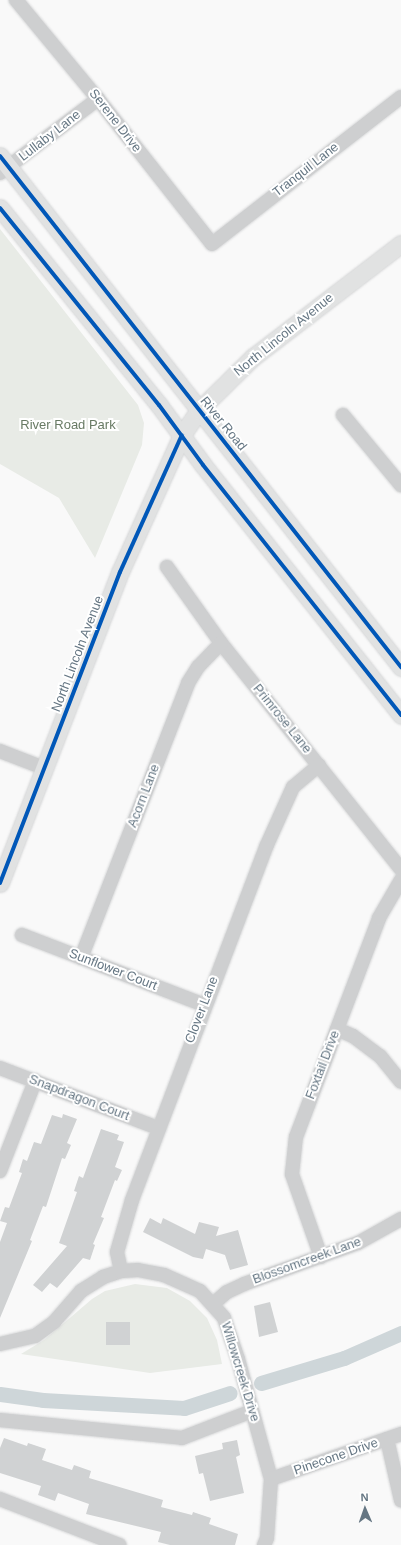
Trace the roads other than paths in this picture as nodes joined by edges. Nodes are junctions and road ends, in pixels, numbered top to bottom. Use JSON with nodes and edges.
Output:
{"nodes":[{"id":1,"x":16,"y":0,"type":"edge"},
{"id":2,"x":401,"y":97,"type":"edge"},
{"id":3,"x":98,"y":99,"type":"junction"},
{"id":4,"x":3,"y":165,"type":"edge"},
{"id":5,"x":0,"y":208,"type":"edge"},
{"id":6,"x":212,"y":244,"type":"joint"},
{"id":7,"x":401,"y":244,"type":"edge"},
{"id":8,"x":199,"y":410,"type":"junction"},
{"id":9,"x":343,"y":415,"type":"dead end"},
{"id":10,"x":182,"y":435,"type":"junction"},
{"id":11,"x":400,"y":480,"type":"edge"},
{"id":12,"x":167,"y":567,"type":"dead end"},
{"id":13,"x":221,"y":642,"type":"junction"},
{"id":14,"x":401,"y":667,"type":"edge"},
{"id":15,"x":401,"y":715,"type":"edge"},
{"id":16,"x":0,"y":751,"type":"edge"},
{"id":17,"x":319,"y":765,"type":"junction"},
{"id":18,"x":44,"y":768,"type":"junction"},
{"id":19,"x":401,"y":868,"type":"edge"},
{"id":20,"x":401,"y":880,"type":"edge"},
{"id":21,"x":0,"y":883,"type":"edge"},
{"id":22,"x":22,"y":935,"type":"dead end"},
{"id":23,"x":81,"y":958,"type":"junction"},
{"id":24,"x":204,"y":1005,"type":"junction"},
{"id":25,"x":337,"y":1029,"type":"junction"},
{"id":26,"x":0,"y":1068,"type":"edge"},
{"id":27,"x":35,"y":1081,"type":"junction"},
{"id":28,"x":401,"y":1082,"type":"edge"},
{"id":29,"x":158,"y":1128,"type":"junction"},
{"id":30,"x":0,"y":1171,"type":"edge"},
{"id":31,"x":401,"y":1219,"type":"edge"},
{"id":32,"x":321,"y":1257,"type":"junction"},
{"id":33,"x":121,"y":1271,"type":"junction"},
{"id":34,"x":213,"y":1304,"type":"junction"},
{"id":35,"x":0,"y":1344,"type":"edge"},
{"id":36,"x":252,"y":1411,"type":"junction"},
{"id":37,"x":0,"y":1420,"type":"edge"},
{"id":38,"x":401,"y":1434,"type":"edge"},
{"id":39,"x":387,"y":1439,"type":"junction"},
{"id":40,"x":271,"y":1479,"type":"junction"},
{"id":41,"x":0,"y":1499,"type":"edge"},
{"id":42,"x":401,"y":1500,"type":"edge"},
{"id":43,"x":119,"y":1545,"type":"edge"},
{"id":44,"x":264,"y":1545,"type":"edge"}],
"edges":[{"from":1,"to":3,"type":"street","name":"Serene Drive"},
{"from":2,"to":6,"type":"street","name":"Tranquil Lane"},
{"from":3,"to":4,"type":"street","name":"Lullaby Lane"},
{"from":3,"to":6,"type":"street","name":"Serene Drive"},
{"from":4,"to":8,"type":"main road","name":"River Road"},
{"from":5,"to":10,"type":"main road"},
{"from":7,"to":8,"type":"main road","name":"North Lincoln Avenue"},
{"from":8,"to":10,"type":"main road","name":"North Lincoln Avenue"},
{"from":8,"to":14,"type":"main road","name":"River Road"},
{"from":9,"to":11,"type":"street"},
{"from":10,"to":15,"type":"main road"},
{"from":10,"to":18,"type":"main road","name":"North Lincoln Avenue"},
{"from":12,"to":13,"type":"street","name":"Primrose Lane"},
{"from":13,"to":17,"type":"street","name":"Primrose Lane"},
{"from":13,"to":23,"type":"street","name":"Acorn Lane"},
{"from":16,"to":18,"type":"street"},
{"from":17,"to":19,"type":"street","name":"Primrose Lane"},
{"from":17,"to":24,"type":"street","name":"Clover Lane"},
{"from":18,"to":21,"type":"main road","name":"North Lincoln Avenue"},
{"from":20,"to":25,"type":"street","name":"Foxtail Drive"},
{"from":22,"to":23,"type":"street","name":"Sunflower Court"},
{"from":23,"to":24,"type":"street","name":"Sunflower Court"},
{"from":24,"to":29,"type":"street","name":"Clover Lane"},
{"from":25,"to":28,"type":"street"},
{"from":25,"to":32,"type":"street","name":"Foxtail Drive"},
{"from":26,"to":27,"type":"street","name":"Snapdragon Court"},
{"from":27,"to":29,"type":"street","name":"Snapdragon Court"},
{"from":27,"to":30,"type":"street"},
{"from":29,"to":33,"type":"street","name":"Clover Lane"},
{"from":31,"to":32,"type":"street","name":"Blossomcreek Lane"},
{"from":32,"to":34,"type":"street","name":"Blossomcreek Lane"},
{"from":33,"to":34,"type":"street","name":"Willowcreek Drive"},
{"from":33,"to":35,"type":"street","name":"Willowcreek Drive"},
{"from":34,"to":36,"type":"street","name":"Willowcreek Drive"},
{"from":36,"to":37,"type":"street"},
{"from":36,"to":40,"type":"street","name":"Willowcreek Drive"},
{"from":38,"to":39,"type":"street","name":"Pinecone Drive"},
{"from":39,"to":40,"type":"street","name":"Pinecone Drive"},
{"from":39,"to":42,"type":"street"},
{"from":40,"to":44,"type":"street","name":"Willowcreek Drive"},
{"from":41,"to":43,"type":"street"}]}
